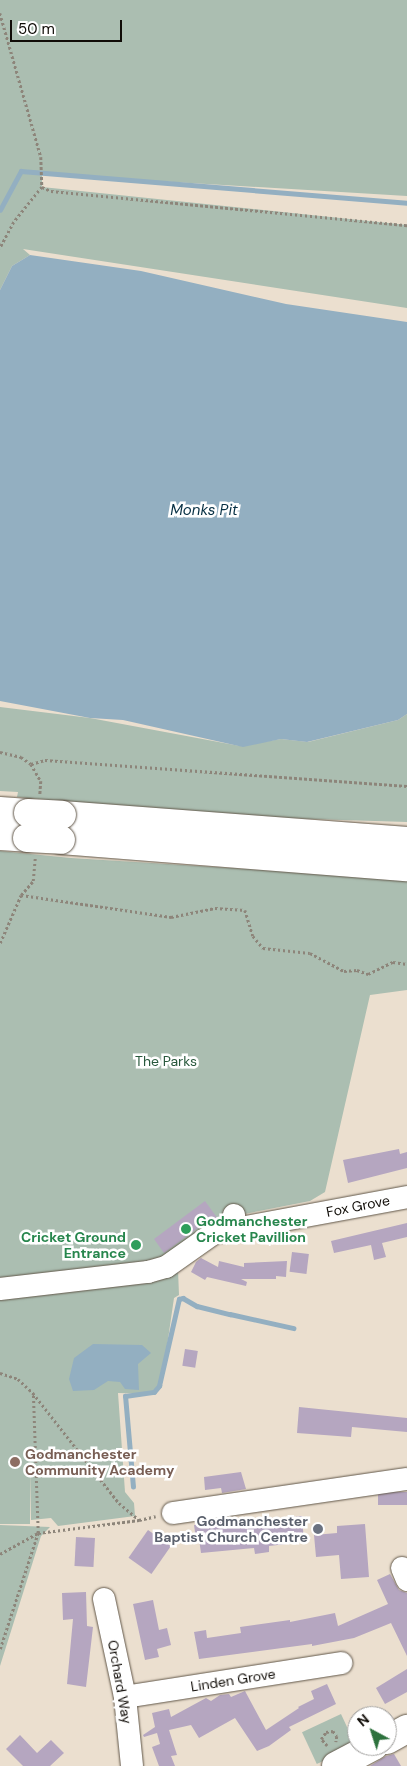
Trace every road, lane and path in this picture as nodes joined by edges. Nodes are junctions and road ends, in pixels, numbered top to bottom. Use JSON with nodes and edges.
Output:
{"nodes":[{"id":1,"x":0,"y":13,"type":"edge"},
{"id":2,"x":42,"y":187,"type":"junction"},
{"id":3,"x":407,"y":225,"type":"edge"},
{"id":4,"x":0,"y":248,"type":"edge"},
{"id":5,"x":0,"y":752,"type":"edge"},
{"id":6,"x":30,"y":764,"type":"junction"},
{"id":7,"x":407,"y":786,"type":"edge"},
{"id":8,"x":0,"y":811,"type":"edge"},
{"id":9,"x":26,"y":827,"type":"edge"},
{"id":10,"x":62,"y":828,"type":"junction"},
{"id":11,"x":407,"y":841,"type":"edge"},
{"id":12,"x":407,"y":867,"type":"edge"},
{"id":13,"x":20,"y":895,"type":"junction"},
{"id":14,"x":0,"y":942,"type":"edge"},
{"id":15,"x":407,"y":964,"type":"edge"},
{"id":16,"x":407,"y":1197,"type":"edge"},
{"id":17,"x":0,"y":1289,"type":"edge"},
{"id":18,"x":0,"y":1372,"type":"edge"},
{"id":19,"x":33,"y":1393,"type":"junction"},
{"id":20,"x":407,"y":1479,"type":"edge"},
{"id":21,"x":172,"y":1513,"type":"joint"},
{"id":22,"x":139,"y":1520,"type":"junction"},
{"id":23,"x":38,"y":1533,"type":"junction"},
{"id":24,"x":0,"y":1554,"type":"edge"},
{"id":25,"x":104,"y":1599,"type":"dead end"},
{"id":26,"x":0,"y":1649,"type":"edge"},
{"id":27,"x":341,"y":1662,"type":"dead end"},
{"id":28,"x":125,"y":1697,"type":"junction"},
{"id":29,"x":326,"y":1732,"type":"dead end"},
{"id":30,"x":335,"y":1755,"type":"edge"},
{"id":31,"x":132,"y":1766,"type":"edge"}],
"edges":[{"from":1,"to":2,"type":"path"},
{"from":2,"to":3,"type":"path"},
{"from":2,"to":4,"type":"path"},
{"from":5,"to":6,"type":"path"},
{"from":6,"to":7,"type":"path"},
{"from":6,"to":9,"type":"path"},
{"from":8,"to":9,"type":"main road"},
{"from":9,"to":10,"type":"main road","bridge":true},
{"from":9,"to":13,"type":"path"},
{"from":10,"to":11,"type":"main road"},
{"from":10,"to":12,"type":"main road"},
{"from":13,"to":14,"type":"path"},
{"from":13,"to":15,"type":"path"},
{"from":16,"to":17,"type":"street","name":"Fox Grove"},
{"from":18,"to":19,"type":"path"},
{"from":19,"to":22,"type":"path"},
{"from":19,"to":23,"type":"path"},
{"from":20,"to":21,"type":"street"},
{"from":21,"to":22,"type":"path"},
{"from":22,"to":23,"type":"path"},
{"from":23,"to":24,"type":"path"},
{"from":23,"to":26,"type":"path"},
{"from":25,"to":28,"type":"street","name":"Orchard Way"},
{"from":27,"to":28,"type":"street","name":"Linden Grove"},
{"from":28,"to":31,"type":"street","name":"Orchard Way"},
{"from":29,"to":30,"type":"path"}]}
